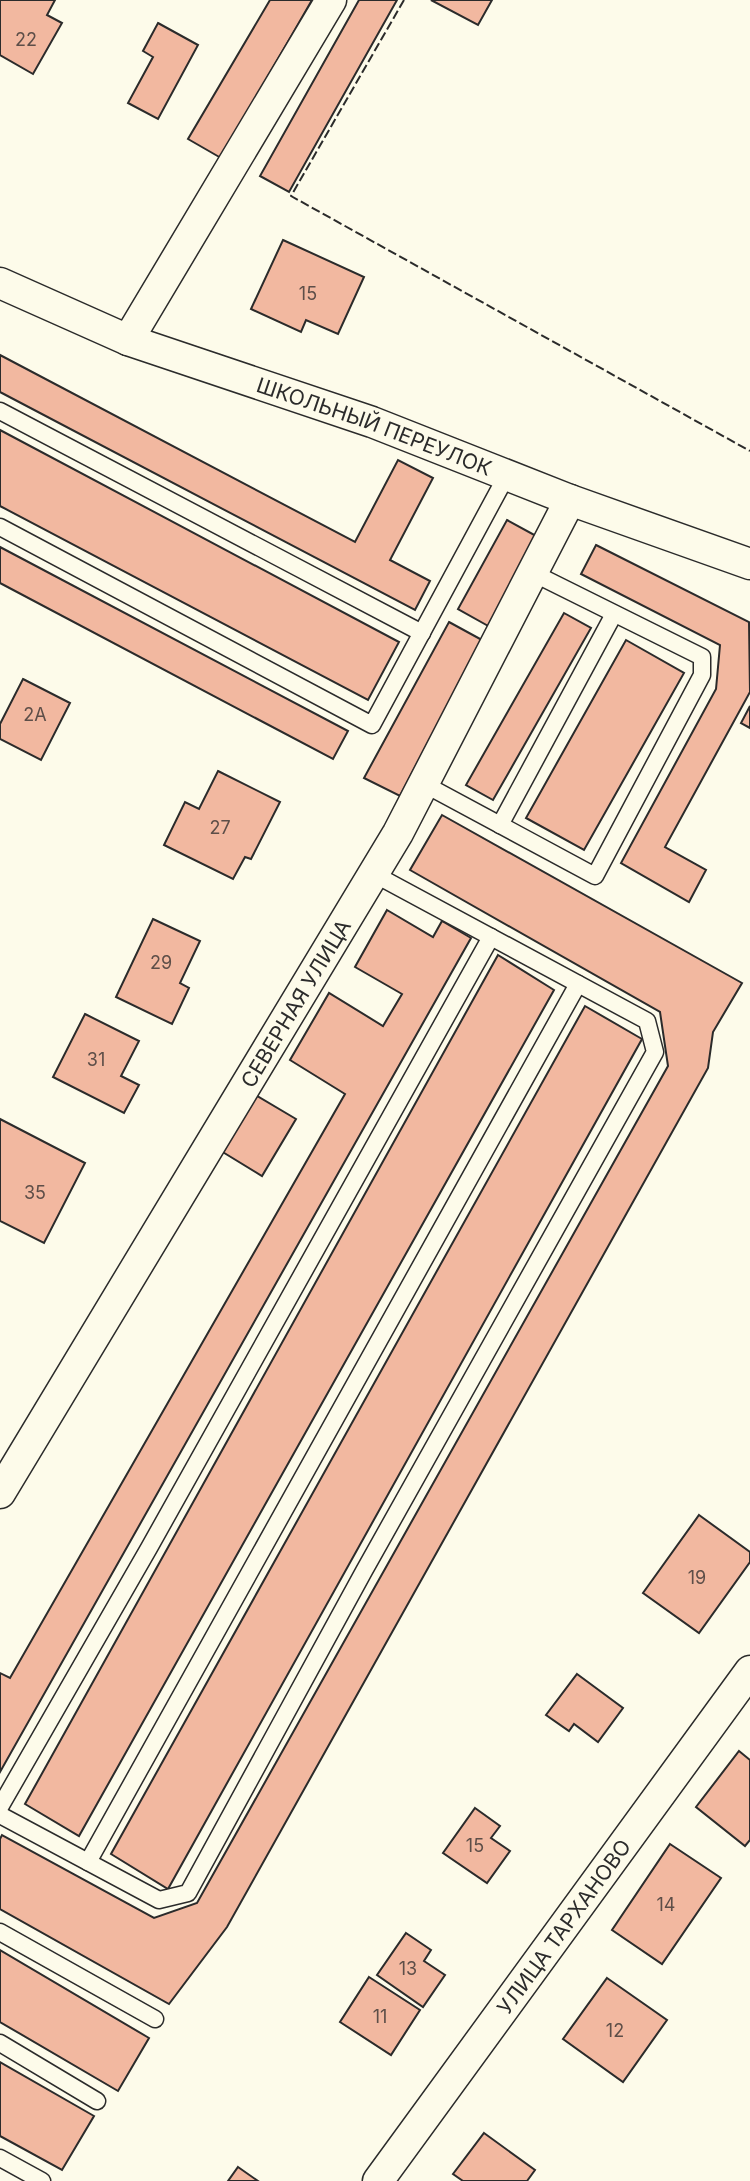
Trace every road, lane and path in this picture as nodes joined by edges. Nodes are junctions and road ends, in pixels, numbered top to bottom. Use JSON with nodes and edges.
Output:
{"nodes":[{"id":1,"x":331,"y":0,"type":"edge"},
{"id":2,"x":0,"y":283,"type":"edge"},
{"id":3,"x":128,"y":340,"type":"junction"},
{"id":4,"x":0,"y":411,"type":"edge"},
{"id":5,"x":507,"y":475,"type":"junction"},
{"id":6,"x":570,"y":500,"type":"junction"},
{"id":7,"x":0,"y":527,"type":"edge"},
{"id":8,"x":750,"y":565,"type":"edge"},
{"id":9,"x":533,"y":573,"type":"junction"},
{"id":10,"x":614,"y":614,"type":"junction"},
{"id":11,"x":422,"y":633,"type":"junction"},
{"id":12,"x":424,"y":784,"type":"junction"},
{"id":13,"x":500,"y":825,"type":"junction"},
{"id":14,"x":374,"y":874,"type":"junction"},
{"id":15,"x":491,"y":937,"type":"junction"},
{"id":16,"x":578,"y":984,"type":"junction"},
{"id":17,"x":0,"y":1493,"type":"edge"},
{"id":18,"x":750,"y":1671,"type":"edge"},
{"id":19,"x":0,"y":1807,"type":"edge"},
{"id":20,"x":0,"y":1815,"type":"edge"},
{"id":21,"x":88,"y":1862,"type":"junction"},
{"id":22,"x":0,"y":1932,"type":"edge"},
{"id":23,"x":155,"y":2019,"type":"dead end"},
{"id":24,"x":0,"y":2043,"type":"edge"},
{"id":25,"x":97,"y":2101,"type":"dead end"},
{"id":26,"x":0,"y":2158,"type":"edge"},
{"id":27,"x":42,"y":2181,"type":"edge"},
{"id":28,"x":378,"y":2181,"type":"edge"}],
"edges":[{"from":1,"to":3,"type":"street"},
{"from":2,"to":3,"type":"street","name":"ШКОЛЬНЫЙ ПЕРЕУЛОК"},
{"from":3,"to":5,"type":"street","name":"ШКОЛЬНЫЙ ПЕРЕУЛОК"},
{"from":4,"to":11,"type":"lane"},
{"from":5,"to":6,"type":"street","name":"ШКОЛЬНЫЙ ПЕРЕУЛОК"},
{"from":5,"to":11,"type":"lane"},
{"from":6,"to":8,"type":"street","name":"ШКОЛЬНЫЙ ПЕРЕУЛОК"},
{"from":6,"to":9,"type":"street","name":"СЕВЕРНАЯ УЛИЦА"},
{"from":7,"to":11,"type":"lane"},
{"from":9,"to":10,"type":"lane"},
{"from":9,"to":12,"type":"street","name":"СЕВЕРНАЯ УЛИЦА"},
{"from":10,"to":13,"type":"lane"},
{"from":10,"to":13,"type":"lane"},
{"from":12,"to":13,"type":"lane"},
{"from":12,"to":14,"type":"street","name":"СЕВЕРНАЯ УЛИЦА"},
{"from":14,"to":15,"type":"lane"},
{"from":14,"to":17,"type":"street","name":"СЕВЕРНАЯ УЛИЦА"},
{"from":15,"to":16,"type":"lane"},
{"from":15,"to":19,"type":"lane"},
{"from":16,"to":21,"type":"lane"},
{"from":16,"to":21,"type":"lane"},
{"from":18,"to":28,"type":"street","name":"УЛИЦА ТАРХАНОВО"},
{"from":20,"to":21,"type":"lane"},
{"from":22,"to":23,"type":"lane"},
{"from":24,"to":25,"type":"lane"},
{"from":26,"to":27,"type":"lane"}]}
